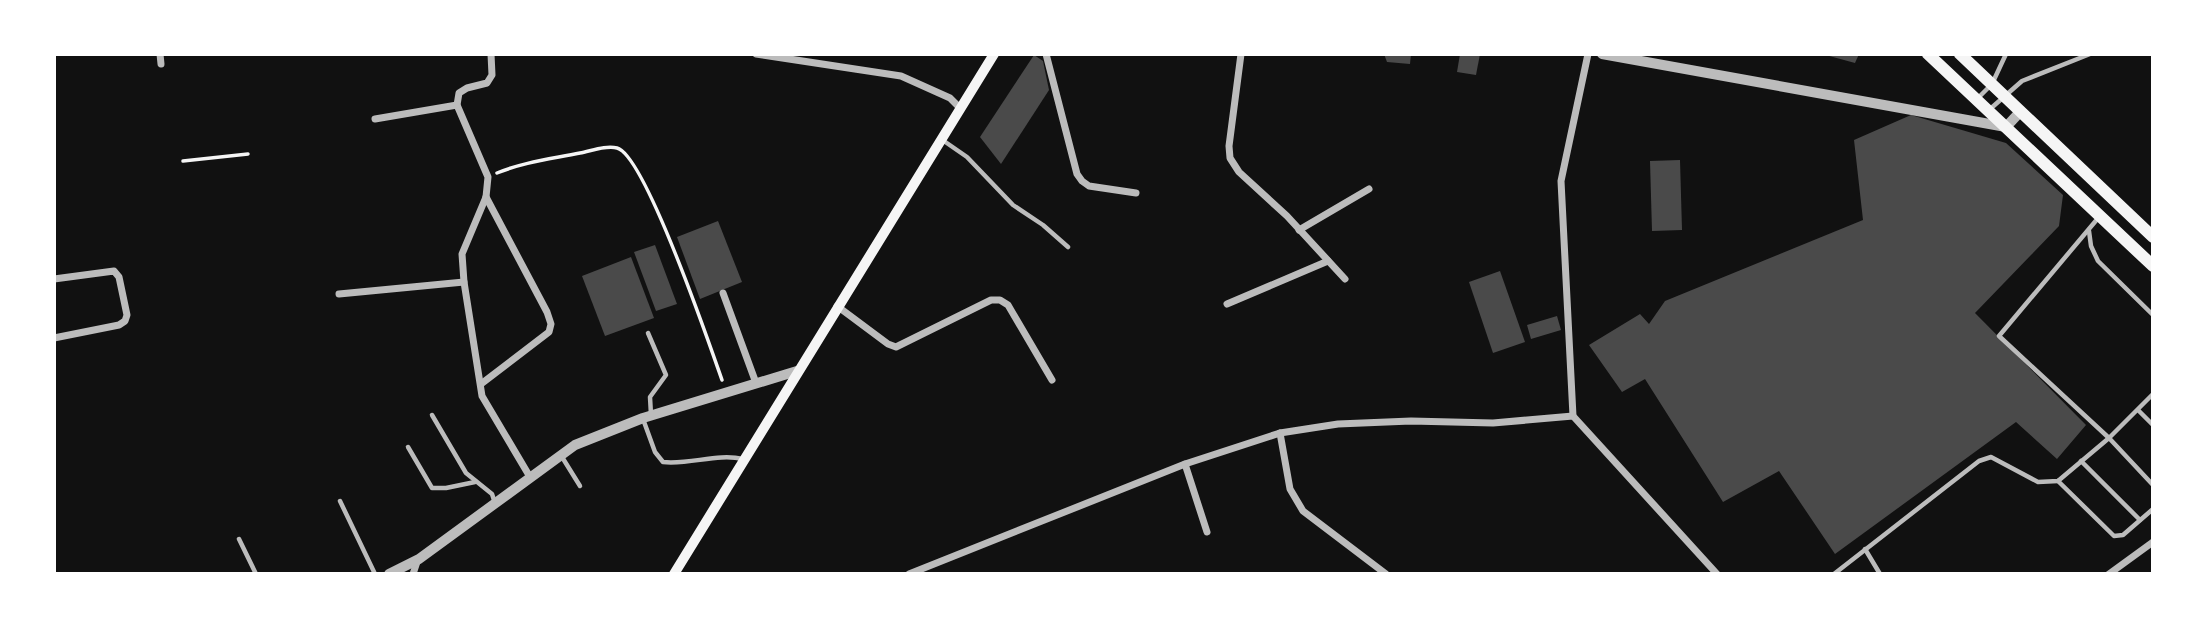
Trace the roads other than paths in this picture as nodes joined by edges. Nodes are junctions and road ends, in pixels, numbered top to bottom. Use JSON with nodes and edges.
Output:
{"nodes":[{"id":1,"x":160,"y":54,"type":"edge"},
{"id":2,"x":491,"y":54,"type":"edge"},
{"id":3,"x":756,"y":54,"type":"edge"},
{"id":4,"x":994,"y":54,"type":"edge"},
{"id":5,"x":1046,"y":54,"type":"edge"},
{"id":6,"x":1241,"y":54,"type":"edge"},
{"id":7,"x":1588,"y":54,"type":"edge"},
{"id":8,"x":1602,"y":54,"type":"edge"},
{"id":9,"x":1928,"y":54,"type":"edge"},
{"id":10,"x":1960,"y":54,"type":"edge"},
{"id":11,"x":2006,"y":54,"type":"edge"},
{"id":12,"x":2090,"y":54,"type":"edge"},
{"id":13,"x":161,"y":64,"type":"dead end"},
{"id":14,"x":1992,"y":83,"type":"junction"},
{"id":15,"x":2004,"y":96,"type":"junction"},
{"id":16,"x":1976,"y":99,"type":"junction"},
{"id":17,"x":457,"y":105,"type":"junction"},
{"id":18,"x":960,"y":108,"type":"junction"},
{"id":19,"x":1988,"y":110,"type":"junction"},
{"id":20,"x":2020,"y":112,"type":"junction"},
{"id":21,"x":375,"y":119,"type":"dead end"},
{"id":22,"x":2006,"y":127,"type":"junction"},
{"id":23,"x":942,"y":139,"type":"junction"},
{"id":24,"x":1369,"y":189,"type":"dead end"},
{"id":25,"x":1136,"y":193,"type":"dead end"},
{"id":26,"x":486,"y":197,"type":"junction"},
{"id":27,"x":2100,"y":216,"type":"junction"},
{"id":28,"x":1300,"y":230,"type":"junction"},
{"id":29,"x":2088,"y":231,"type":"junction"},
{"id":30,"x":2153,"y":237,"type":"edge"},
{"id":31,"x":1068,"y":247,"type":"dead end"},
{"id":32,"x":1328,"y":261,"type":"junction"},
{"id":33,"x":2153,"y":266,"type":"edge"},
{"id":34,"x":54,"y":279,"type":"edge"},
{"id":35,"x":1345,"y":279,"type":"dead end"},
{"id":36,"x":464,"y":282,"type":"junction"},
{"id":37,"x":723,"y":293,"type":"dead end"},
{"id":38,"x":339,"y":294,"type":"dead end"},
{"id":39,"x":1227,"y":304,"type":"dead end"},
{"id":40,"x":837,"y":306,"type":"junction"},
{"id":41,"x":2153,"y":315,"type":"edge"},
{"id":42,"x":648,"y":333,"type":"dead end"},
{"id":43,"x":54,"y":338,"type":"edge"},
{"id":44,"x":797,"y":371,"type":"junction"},
{"id":45,"x":1052,"y":380,"type":"dead end"},
{"id":46,"x":756,"y":383,"type":"junction"},
{"id":47,"x":481,"y":384,"type":"junction"},
{"id":48,"x":2153,"y":394,"type":"edge"},
{"id":49,"x":2138,"y":410,"type":"junction"},
{"id":50,"x":432,"y":415,"type":"dead end"},
{"id":51,"x":1573,"y":416,"type":"junction"},
{"id":52,"x":647,"y":417,"type":"junction"},
{"id":53,"x":2153,"y":425,"type":"edge"},
{"id":54,"x":1280,"y":433,"type":"junction"},
{"id":55,"x":2109,"y":438,"type":"junction"},
{"id":56,"x":408,"y":447,"type":"dead end"},
{"id":57,"x":561,"y":455,"type":"junction"},
{"id":58,"x":744,"y":459,"type":"junction"},
{"id":59,"x":2081,"y":461,"type":"junction"},
{"id":60,"x":1185,"y":464,"type":"junction"},
{"id":61,"x":530,"y":477,"type":"junction"},
{"id":62,"x":476,"y":481,"type":"junction"},
{"id":63,"x":2058,"y":481,"type":"junction"},
{"id":64,"x":2153,"y":485,"type":"edge"},
{"id":65,"x":580,"y":486,"type":"dead end"},
{"id":66,"x":340,"y":501,"type":"dead end"},
{"id":67,"x":495,"y":503,"type":"junction"},
{"id":68,"x":2153,"y":509,"type":"edge"},
{"id":69,"x":2140,"y":520,"type":"junction"},
{"id":70,"x":1207,"y":532,"type":"dead end"},
{"id":71,"x":239,"y":539,"type":"dead end"},
{"id":72,"x":2153,"y":542,"type":"edge"},
{"id":73,"x":1865,"y":549,"type":"junction"},
{"id":74,"x":419,"y":559,"type":"junction"},
{"id":75,"x":256,"y":574,"type":"edge"},
{"id":76,"x":375,"y":574,"type":"edge"},
{"id":77,"x":389,"y":574,"type":"edge"},
{"id":78,"x":414,"y":574,"type":"edge"},
{"id":79,"x":674,"y":574,"type":"edge"},
{"id":80,"x":909,"y":574,"type":"edge"},
{"id":81,"x":1386,"y":574,"type":"edge"},
{"id":82,"x":1717,"y":574,"type":"edge"},
{"id":83,"x":1834,"y":574,"type":"edge"},
{"id":84,"x":1880,"y":574,"type":"edge"},
{"id":85,"x":2109,"y":574,"type":"edge"}],
"edges":[{"from":1,"to":13,"type":"street"},
{"from":2,"to":17,"type":"street"},
{"from":3,"to":18,"type":"street"},
{"from":4,"to":18,"type":"main road"},
{"from":5,"to":25,"type":"street"},
{"from":6,"to":28,"type":"street"},
{"from":7,"to":51,"type":"street"},
{"from":8,"to":22,"type":"street"},
{"from":9,"to":16,"type":"main road"},
{"from":10,"to":14,"type":"main road"},
{"from":11,"to":14,"type":"lane"},
{"from":12,"to":15,"type":"lane"},
{"from":14,"to":15,"type":"main road"},
{"from":14,"to":16,"type":"lane"},
{"from":15,"to":19,"type":"lane"},
{"from":15,"to":20,"type":"main road"},
{"from":16,"to":19,"type":"main road"},
{"from":17,"to":21,"type":"street"},
{"from":17,"to":26,"type":"street"},
{"from":18,"to":23,"type":"main road"},
{"from":19,"to":22,"type":"main road"},
{"from":20,"to":22,"type":"street"},
{"from":20,"to":30,"type":"main road"},
{"from":22,"to":27,"type":"main road"},
{"from":23,"to":31,"type":"lane"},
{"from":23,"to":40,"type":"main road"},
{"from":24,"to":28,"type":"street"},
{"from":26,"to":36,"type":"street"},
{"from":26,"to":47,"type":"street"},
{"from":27,"to":29,"type":"lane"},
{"from":27,"to":33,"type":"main road"},
{"from":28,"to":32,"type":"street"},
{"from":29,"to":41,"type":"lane"},
{"from":29,"to":55,"type":"lane"},
{"from":32,"to":35,"type":"street"},
{"from":32,"to":39,"type":"street"},
{"from":34,"to":43,"type":"street"},
{"from":36,"to":38,"type":"street"},
{"from":36,"to":47,"type":"street"},
{"from":37,"to":46,"type":"street"},
{"from":40,"to":44,"type":"main road"},
{"from":40,"to":45,"type":"street"},
{"from":42,"to":52,"type":"lane"},
{"from":44,"to":46,"type":"street"},
{"from":44,"to":58,"type":"main road"},
{"from":46,"to":52,"type":"street"},
{"from":47,"to":61,"type":"street"},
{"from":48,"to":49,"type":"lane"},
{"from":49,"to":53,"type":"lane"},
{"from":49,"to":55,"type":"lane"},
{"from":50,"to":62,"type":"lane"},
{"from":51,"to":54,"type":"street"},
{"from":51,"to":82,"type":"street"},
{"from":52,"to":57,"type":"street"},
{"from":52,"to":58,"type":"lane"},
{"from":54,"to":60,"type":"street"},
{"from":54,"to":81,"type":"street"},
{"from":55,"to":59,"type":"lane"},
{"from":55,"to":64,"type":"lane"},
{"from":56,"to":62,"type":"lane"},
{"from":57,"to":61,"type":"street"},
{"from":57,"to":65,"type":"lane"},
{"from":58,"to":79,"type":"main road"},
{"from":59,"to":63,"type":"lane"},
{"from":59,"to":69,"type":"lane"},
{"from":60,"to":70,"type":"street"},
{"from":60,"to":80,"type":"street"},
{"from":61,"to":67,"type":"street"},
{"from":62,"to":67,"type":"lane"},
{"from":63,"to":69,"type":"lane"},
{"from":63,"to":73,"type":"lane"},
{"from":66,"to":76,"type":"lane"},
{"from":67,"to":74,"type":"street"},
{"from":68,"to":69,"type":"lane"},
{"from":71,"to":75,"type":"lane"},
{"from":72,"to":85,"type":"street"},
{"from":73,"to":83,"type":"lane"},
{"from":73,"to":84,"type":"lane"},
{"from":74,"to":77,"type":"street"},
{"from":74,"to":78,"type":"street"}]}
